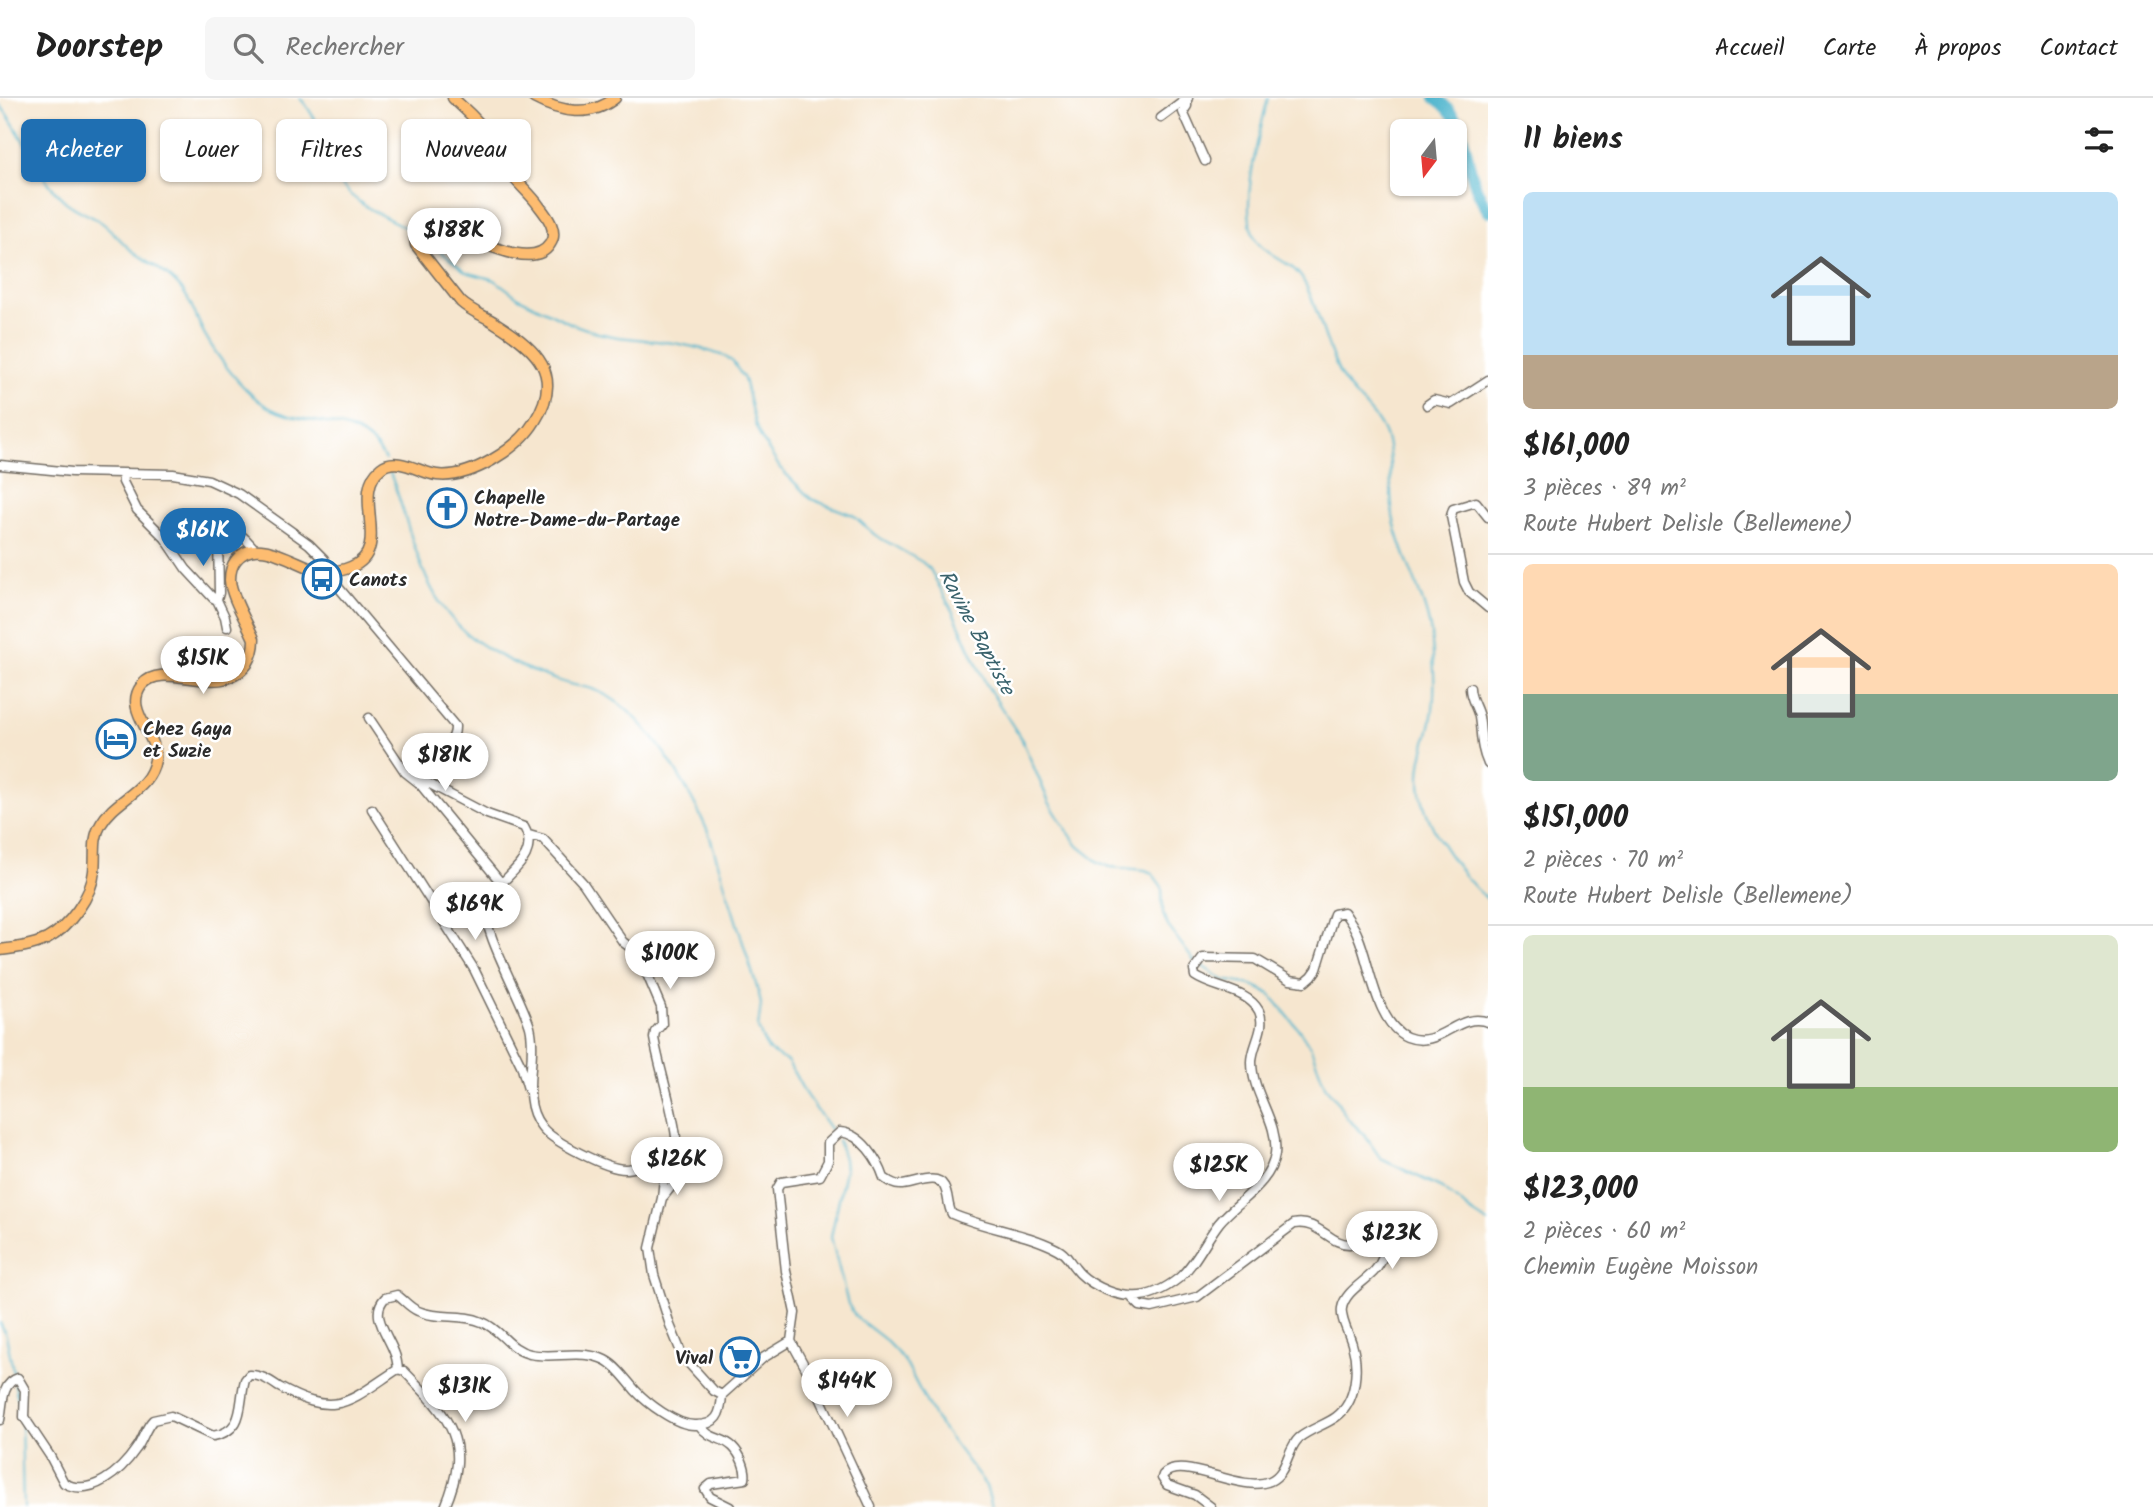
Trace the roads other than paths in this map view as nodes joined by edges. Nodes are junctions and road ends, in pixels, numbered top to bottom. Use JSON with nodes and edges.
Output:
{"nodes":[{"id":1,"x":453,"y":98,"type":"edge"},
{"id":2,"x":534,"y":98,"type":"edge"},
{"id":3,"x":615,"y":98,"type":"edge"},
{"id":4,"x":1187,"y":99,"type":"edge"},
{"id":5,"x":1161,"y":118,"type":"dead end"},
{"id":6,"x":1205,"y":161,"type":"dead end"},
{"id":7,"x":1488,"y":380,"type":"edge"},
{"id":8,"x":1427,"y":405,"type":"dead end"},
{"id":9,"x":0,"y":465,"type":"edge"},
{"id":10,"x":122,"y":474,"type":"junction"},
{"id":11,"x":1488,"y":517,"type":"edge"},
{"id":12,"x":255,"y":549,"type":"junction"},
{"id":13,"x":329,"y":572,"type":"junction"},
{"id":14,"x":216,"y":600,"type":"junction"},
{"id":15,"x":1488,"y":608,"type":"edge"},
{"id":16,"x":227,"y":627,"type":"dead end"},
{"id":17,"x":1471,"y":688,"type":"dead end"},
{"id":18,"x":369,"y":718,"type":"dead end"},
{"id":19,"x":1488,"y":764,"type":"edge"},
{"id":20,"x":372,"y":809,"type":"dead end"},
{"id":21,"x":529,"y":835,"type":"junction"},
{"id":22,"x":502,"y":884,"type":"junction"},
{"id":23,"x":0,"y":950,"type":"edge"},
{"id":24,"x":1488,"y":1022,"type":"edge"},
{"id":25,"x":531,"y":1099,"type":"junction"},
{"id":26,"x":662,"y":1199,"type":"junction"},
{"id":27,"x":1130,"y":1296,"type":"junction"},
{"id":28,"x":791,"y":1341,"type":"junction"},
{"id":29,"x":398,"y":1369,"type":"junction"},
{"id":30,"x":722,"y":1395,"type":"junction"},
{"id":31,"x":0,"y":1420,"type":"edge"},
{"id":32,"x":699,"y":1425,"type":"junction"},
{"id":33,"x":871,"y":1506,"type":"edge"},
{"id":34,"x":445,"y":1507,"type":"edge"},
{"id":35,"x":730,"y":1507,"type":"edge"},
{"id":36,"x":1211,"y":1507,"type":"edge"}],
"edges":[{"from":1,"to":13,"type":"main road"},
{"from":2,"to":3,"type":"main road"},
{"from":4,"to":5,"type":"street"},
{"from":4,"to":6,"type":"street"},
{"from":7,"to":8,"type":"street"},
{"from":9,"to":10,"type":"street"},
{"from":10,"to":13,"type":"street"},
{"from":10,"to":14,"type":"street"},
{"from":11,"to":15,"type":"street"},
{"from":12,"to":13,"type":"main road"},
{"from":12,"to":14,"type":"street"},
{"from":12,"to":23,"type":"main road"},
{"from":13,"to":21,"type":"street"},
{"from":14,"to":16,"type":"street"},
{"from":17,"to":19,"type":"street"},
{"from":18,"to":22,"type":"street"},
{"from":20,"to":25,"type":"street"},
{"from":21,"to":22,"type":"street"},
{"from":21,"to":26,"type":"street"},
{"from":22,"to":25,"type":"street"},
{"from":24,"to":27,"type":"street"},
{"from":25,"to":26,"type":"street"},
{"from":26,"to":30,"type":"street"},
{"from":27,"to":28,"type":"street"},
{"from":27,"to":36,"type":"street"},
{"from":28,"to":30,"type":"street"},
{"from":28,"to":33,"type":"street"},
{"from":29,"to":31,"type":"street"},
{"from":29,"to":32,"type":"street"},
{"from":29,"to":34,"type":"street"},
{"from":30,"to":32,"type":"street"},
{"from":32,"to":35,"type":"street"}]}
